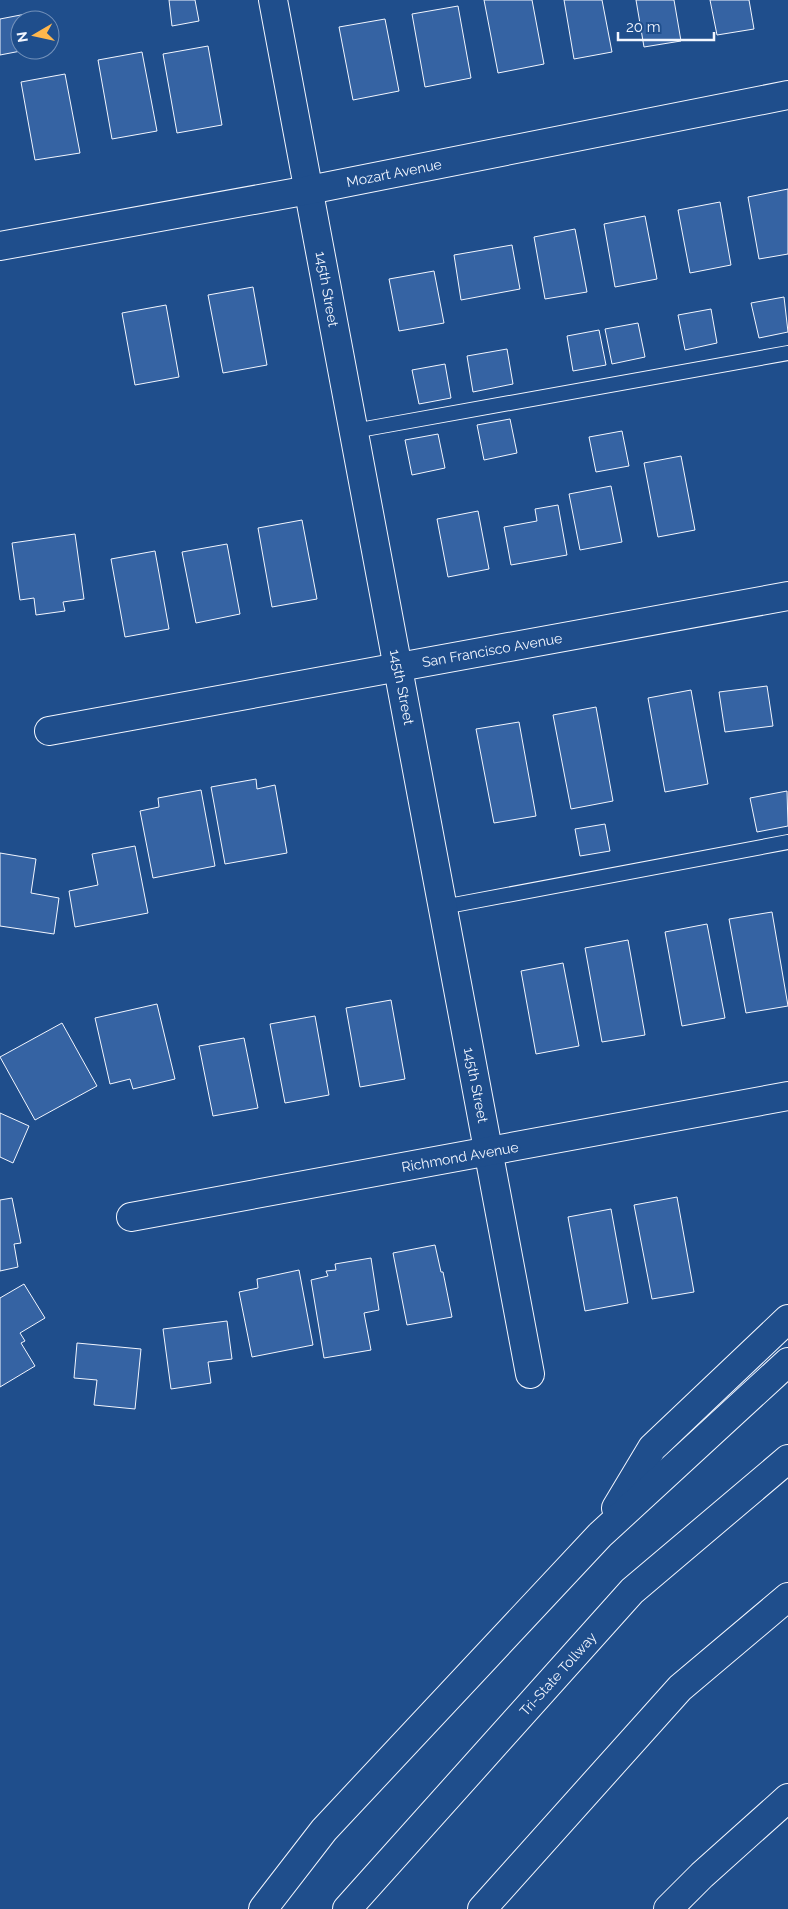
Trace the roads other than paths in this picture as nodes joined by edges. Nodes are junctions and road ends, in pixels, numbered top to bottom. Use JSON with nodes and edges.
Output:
{"nodes":[{"id":1,"x":273,"y":0,"type":"edge"},
{"id":2,"x":788,"y":95,"type":"edge"},
{"id":3,"x":309,"y":190,"type":"junction"},
{"id":4,"x":0,"y":246,"type":"edge"},
{"id":5,"x":788,"y":353,"type":"edge"},
{"id":6,"x":354,"y":431,"type":"junction"},
{"id":7,"x":788,"y":596,"type":"edge"},
{"id":8,"x":398,"y":667,"type":"junction"},
{"id":9,"x":49,"y":731,"type":"dead end"},
{"id":10,"x":788,"y":842,"type":"edge"},
{"id":11,"x":443,"y":907,"type":"junction"},
{"id":12,"x":788,"y":1096,"type":"edge"},
{"id":13,"x":488,"y":1152,"type":"junction"},
{"id":14,"x":131,"y":1217,"type":"dead end"},
{"id":15,"x":788,"y":1318,"type":"edge"},
{"id":16,"x":788,"y":1362,"type":"edge"},
{"id":17,"x":530,"y":1374,"type":"dead end"},
{"id":18,"x":788,"y":1459,"type":"edge"},
{"id":19,"x":600,"y":1535,"type":"junction"},
{"id":20,"x":788,"y":1597,"type":"edge"},
{"id":21,"x":788,"y":1798,"type":"edge"},
{"id":22,"x":263,"y":1909,"type":"edge"},
{"id":23,"x":347,"y":1909,"type":"edge"},
{"id":24,"x":482,"y":1909,"type":"edge"},
{"id":25,"x":668,"y":1909,"type":"edge"}],
"edges":[{"from":1,"to":3,"type":"main road","name":"145th Street"},
{"from":2,"to":3,"type":"main road","name":"Mozart Avenue"},
{"from":3,"to":4,"type":"main road","name":"Mozart Avenue"},
{"from":3,"to":6,"type":"main road","name":"145th Street"},
{"from":5,"to":6,"type":"lane"},
{"from":6,"to":8,"type":"main road","name":"145th Street"},
{"from":7,"to":8,"type":"main road","name":"San Francisco Avenue"},
{"from":8,"to":9,"type":"main road","name":"San Francisco Avenue"},
{"from":8,"to":11,"type":"main road","name":"145th Street"},
{"from":10,"to":11,"type":"lane"},
{"from":11,"to":13,"type":"main road","name":"145th Street"},
{"from":12,"to":13,"type":"main road","name":"Richmond Avenue"},
{"from":13,"to":14,"type":"main road","name":"Richmond Avenue"},
{"from":13,"to":17,"type":"main road","name":"145th Street"},
{"from":15,"to":19,"type":"main road"},
{"from":16,"to":19,"type":"main road"},
{"from":18,"to":23,"type":"main road","name":"Tri-State Tollway"},
{"from":19,"to":22,"type":"main road"},
{"from":20,"to":24,"type":"main road"},
{"from":21,"to":25,"type":"main road"}]}
